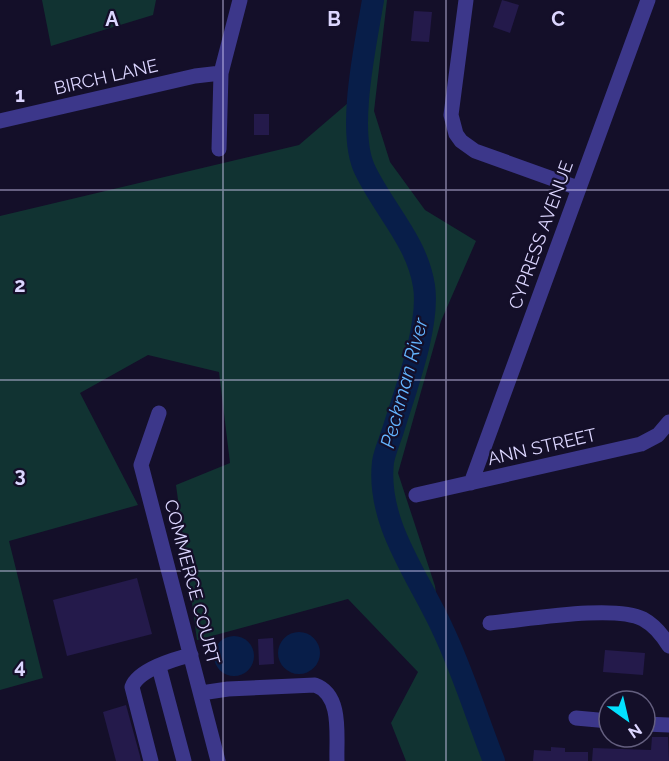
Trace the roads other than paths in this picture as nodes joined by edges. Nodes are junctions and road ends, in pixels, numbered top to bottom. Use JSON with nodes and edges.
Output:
{"nodes":[{"id":1,"x":240,"y":0,"type":"edge"},
{"id":2,"x":466,"y":0,"type":"edge"},
{"id":3,"x":648,"y":0,"type":"edge"},
{"id":4,"x":221,"y":73,"type":"junction"},
{"id":5,"x":0,"y":121,"type":"edge"},
{"id":6,"x":219,"y":149,"type":"dead end"},
{"id":7,"x":578,"y":188,"type":"junction"},
{"id":8,"x":159,"y":413,"type":"dead end"},
{"id":9,"x":669,"y":422,"type":"edge"},
{"id":10,"x":471,"y":483,"type":"junction"},
{"id":11,"x":416,"y":495,"type":"dead end"},
{"id":12,"x":490,"y":623,"type":"dead end"},
{"id":13,"x":669,"y":646,"type":"edge"},
{"id":14,"x":191,"y":655,"type":"junction"},
{"id":15,"x":159,"y":667,"type":"junction"},
{"id":16,"x":201,"y":693,"type":"junction"},
{"id":17,"x":576,"y":718,"type":"dead end"},
{"id":18,"x":597,"y":720,"type":"edge"},
{"id":19,"x":151,"y":761,"type":"edge"},
{"id":20,"x":184,"y":761,"type":"edge"},
{"id":21,"x":219,"y":761,"type":"edge"},
{"id":22,"x":337,"y":761,"type":"edge"}],
"edges":[{"from":1,"to":4,"type":"street"},
{"from":2,"to":7,"type":"street"},
{"from":3,"to":7,"type":"street","name":"CYPRESS AVENUE"},
{"from":4,"to":5,"type":"street","name":"BIRCH LANE"},
{"from":4,"to":6,"type":"street"},
{"from":7,"to":10,"type":"street","name":"CYPRESS AVENUE"},
{"from":8,"to":14,"type":"street","name":"COMMERCE COURT"},
{"from":9,"to":10,"type":"street","name":"ANN STREET"},
{"from":10,"to":11,"type":"street","name":"ANN STREET"},
{"from":12,"to":13,"type":"street"},
{"from":14,"to":15,"type":"street"},
{"from":14,"to":16,"type":"street","name":"COMMERCE COURT"},
{"from":15,"to":19,"type":"street"},
{"from":15,"to":20,"type":"street"},
{"from":16,"to":21,"type":"street","name":"COMMERCE COURT"},
{"from":16,"to":22,"type":"street"},
{"from":17,"to":18,"type":"street"}]}
